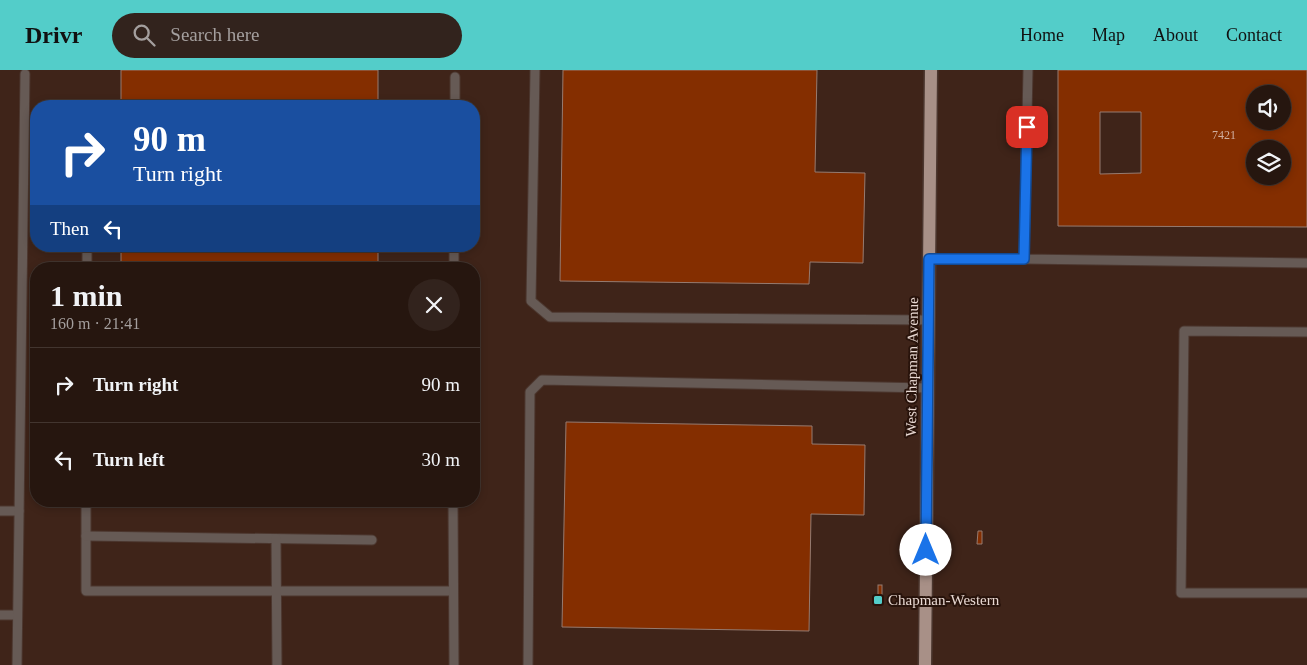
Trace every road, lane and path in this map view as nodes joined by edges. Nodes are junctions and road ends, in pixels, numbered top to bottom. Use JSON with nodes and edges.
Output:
{"nodes":[{"id":1,"x":535,"y":70,"type":"edge"},
{"id":2,"x":931,"y":70,"type":"edge"},
{"id":3,"x":1028,"y":70,"type":"edge"},
{"id":4,"x":25,"y":74,"type":"dead end"},
{"id":5,"x":455,"y":77,"type":"dead end"},
{"id":6,"x":455,"y":100,"type":"edge"},
{"id":7,"x":929,"y":259,"type":"junction"},
{"id":8,"x":1024,"y":259,"type":"junction"},
{"id":9,"x":1307,"y":262,"type":"edge"},
{"id":10,"x":928,"y":320,"type":"junction"},
{"id":11,"x":1307,"y":332,"type":"edge"},
{"id":12,"x":927,"y":388,"type":"junction"},
{"id":13,"x":86,"y":507,"type":"edge"},
{"id":14,"x":453,"y":507,"type":"edge"},
{"id":15,"x":0,"y":511,"type":"edge"},
{"id":16,"x":19,"y":511,"type":"junction"},
{"id":17,"x":86,"y":536,"type":"junction"},
{"id":18,"x":276,"y":539,"type":"junction"},
{"id":19,"x":372,"y":540,"type":"dead end"},
{"id":20,"x":278,"y":591,"type":"junction"},
{"id":21,"x":453,"y":592,"type":"junction"},
{"id":22,"x":1307,"y":594,"type":"edge"},
{"id":23,"x":0,"y":615,"type":"edge"},
{"id":24,"x":17,"y":615,"type":"junction"},
{"id":25,"x":17,"y":665,"type":"edge"},
{"id":26,"x":277,"y":665,"type":"edge"},
{"id":27,"x":454,"y":665,"type":"edge"},
{"id":28,"x":528,"y":665,"type":"edge"},
{"id":29,"x":925,"y":665,"type":"edge"}],
"edges":[{"from":1,"to":10,"type":"lane"},
{"from":2,"to":7,"type":"main road","name":"West Chapman Avenue"},
{"from":3,"to":8,"type":"lane"},
{"from":4,"to":16,"type":"lane"},
{"from":5,"to":6,"type":"lane"},
{"from":7,"to":8,"type":"lane"},
{"from":7,"to":10,"type":"main road","name":"West Chapman Avenue"},
{"from":8,"to":9,"type":"lane"},
{"from":10,"to":12,"type":"main road","name":"West Chapman Avenue"},
{"from":11,"to":22,"type":"lane"},
{"from":12,"to":28,"type":"lane"},
{"from":12,"to":29,"type":"main road","name":"West Chapman Avenue"},
{"from":13,"to":17,"type":"lane"},
{"from":14,"to":21,"type":"lane"},
{"from":15,"to":16,"type":"lane"},
{"from":16,"to":24,"type":"lane"},
{"from":17,"to":18,"type":"lane"},
{"from":17,"to":20,"type":"lane"},
{"from":18,"to":19,"type":"lane"},
{"from":18,"to":20,"type":"lane"},
{"from":20,"to":21,"type":"lane"},
{"from":20,"to":26,"type":"lane"},
{"from":21,"to":27,"type":"lane"},
{"from":23,"to":24,"type":"lane"},
{"from":24,"to":25,"type":"lane"}]}
